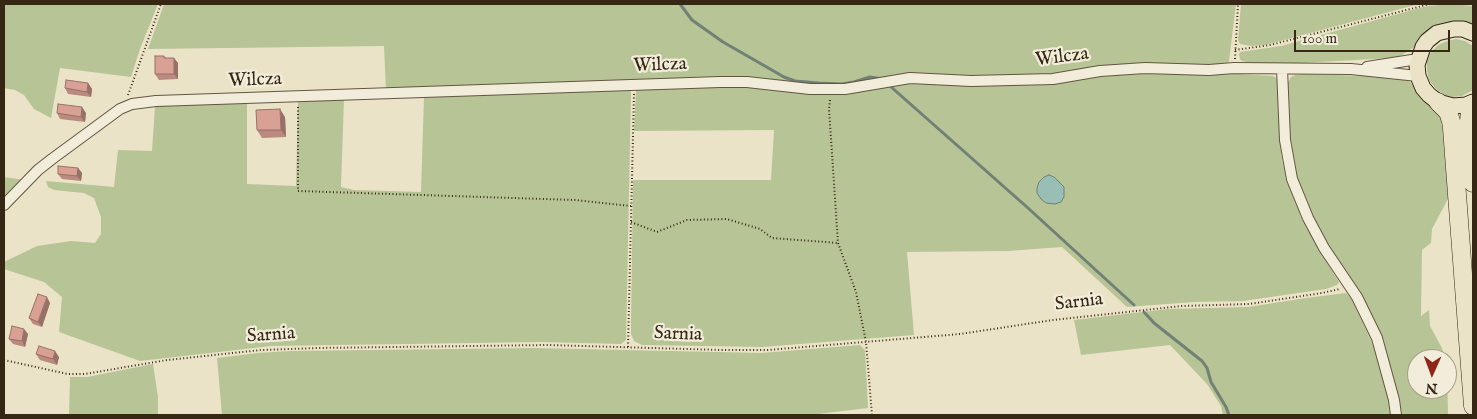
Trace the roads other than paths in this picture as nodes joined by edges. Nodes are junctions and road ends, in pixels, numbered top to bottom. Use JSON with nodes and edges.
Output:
{"nodes":[{"id":1,"x":1473,"y":33,"type":"edge"},
{"id":2,"x":1418,"y":59,"type":"junction"},
{"id":3,"x":1351,"y":69,"type":"junction"},
{"id":4,"x":1282,"y":70,"type":"junction"},
{"id":5,"x":1418,"y":76,"type":"junction"},
{"id":6,"x":1438,"y":102,"type":"junction"},
{"id":7,"x":1473,"y":102,"type":"edge"},
{"id":8,"x":1473,"y":107,"type":"edge"},
{"id":9,"x":1473,"y":183,"type":"edge"},
{"id":10,"x":4,"y":205,"type":"edge"},
{"id":11,"x":1473,"y":406,"type":"edge"},
{"id":12,"x":1396,"y":415,"type":"edge"}],
"edges":[{"from":1,"to":2,"type":"main road"},
{"from":2,"to":3,"type":"street","name":"Wilcza"},
{"from":2,"to":5,"type":"main road"},
{"from":3,"to":4,"type":"street","name":"Wilcza"},
{"from":3,"to":5,"type":"street","name":"Wilcza"},
{"from":4,"to":10,"type":"street","name":"Wilcza"},
{"from":4,"to":12,"type":"street"},
{"from":5,"to":6,"type":"main road"},
{"from":6,"to":7,"type":"main road"},
{"from":6,"to":11,"type":"highway"},
{"from":8,"to":9,"type":"highway"}]}
